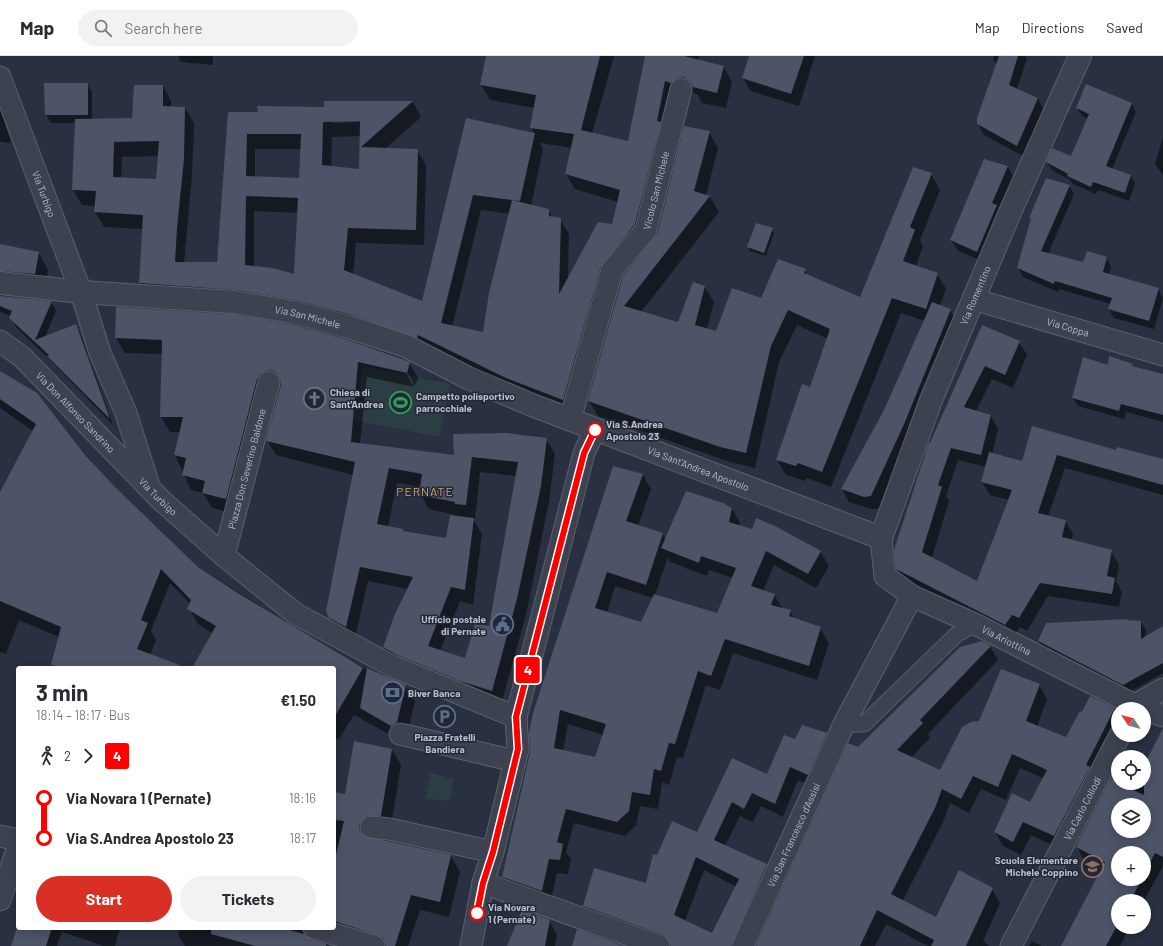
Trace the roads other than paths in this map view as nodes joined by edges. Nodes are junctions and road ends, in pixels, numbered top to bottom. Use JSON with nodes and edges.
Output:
{"nodes":[{"id":1,"x":1080,"y":56,"type":"edge"},
{"id":2,"x":0,"y":77,"type":"edge"},
{"id":3,"x":681,"y":89,"type":"dead end"},
{"id":4,"x":0,"y":283,"type":"edge"},
{"id":5,"x":81,"y":292,"type":"junction"},
{"id":6,"x":973,"y":299,"type":"junction"},
{"id":7,"x":0,"y":341,"type":"edge"},
{"id":8,"x":1163,"y":355,"type":"edge"},
{"id":9,"x":269,"y":382,"type":"dead end"},
{"id":10,"x":570,"y":420,"type":"junction"},
{"id":11,"x":595,"y":430,"type":"junction"},
{"id":12,"x":149,"y":486,"type":"junction"},
{"id":13,"x":881,"y":538,"type":"junction"},
{"id":14,"x":224,"y":556,"type":"junction"},
{"id":15,"x":912,"y":596,"type":"junction"},
{"id":16,"x":975,"y":624,"type":"junction"},
{"id":17,"x":1163,"y":690,"type":"edge"},
{"id":18,"x":1124,"y":702,"type":"edge"},
{"id":19,"x":1143,"y":702,"type":"edge"},
{"id":20,"x":1151,"y":712,"type":"edge"},
{"id":21,"x":1163,"y":716,"type":"edge"},
{"id":22,"x":516,"y":717,"type":"junction"},
{"id":23,"x":844,"y":724,"type":"junction"},
{"id":24,"x":400,"y":734,"type":"dead end"},
{"id":25,"x":1116,"y":742,"type":"edge"},
{"id":26,"x":515,"y":761,"type":"junction"},
{"id":27,"x":371,"y":827,"type":"dead end"},
{"id":28,"x":0,"y":836,"type":"edge"},
{"id":29,"x":16,"y":840,"type":"edge"},
{"id":30,"x":493,"y":852,"type":"junction"},
{"id":31,"x":16,"y":853,"type":"edge"},
{"id":32,"x":483,"y":883,"type":"junction"},
{"id":33,"x":0,"y":900,"type":"edge"},
{"id":34,"x":321,"y":930,"type":"edge"},
{"id":35,"x":374,"y":946,"type":"edge"},
{"id":36,"x":471,"y":946,"type":"edge"},
{"id":37,"x":659,"y":946,"type":"edge"},
{"id":38,"x":743,"y":946,"type":"edge"},
{"id":39,"x":1011,"y":946,"type":"edge"}],
"edges":[{"from":1,"to":6,"type":"street","name":"Via Romentino"},
{"from":2,"to":5,"type":"street","name":"Via Turbigo"},
{"from":3,"to":10,"type":"street","name":"Vicolo San Michele"},
{"from":4,"to":5,"type":"street","name":"Via San Michele"},
{"from":5,"to":10,"type":"street","name":"Via San Michele"},
{"from":5,"to":12,"type":"street","name":"Via Turbigo"},
{"from":6,"to":8,"type":"street","name":"Via Coppa"},
{"from":6,"to":13,"type":"street","name":"Via Romentino"},
{"from":7,"to":12,"type":"street","name":"Via Don Alfonso Sandrino"},
{"from":9,"to":14,"type":"street","name":"Piazza Don Severino Baldone"},
{"from":10,"to":11,"type":"street","name":"Via San Michele"},
{"from":11,"to":13,"type":"street","name":"Via Sant'Andrea Apostolo"},
{"from":11,"to":22,"type":"street"},
{"from":12,"to":14,"type":"street","name":"Via Turbigo"},
{"from":13,"to":15,"type":"street","name":"Via Ariottina"},
{"from":14,"to":22,"type":"street","name":"Via Turbigo"},
{"from":15,"to":16,"type":"street","name":"Via Ariottina"},
{"from":15,"to":23,"type":"street","name":"Via San Francesco d'Assisi"},
{"from":16,"to":18,"type":"street","name":"Via Ariottina"},
{"from":16,"to":23,"type":"street"},
{"from":17,"to":19,"type":"street"},
{"from":20,"to":21,"type":"street","name":"Via Ariottina"},
{"from":22,"to":26,"type":"street"},
{"from":23,"to":38,"type":"street","name":"Via San Francesco d'Assisi"},
{"from":24,"to":26,"type":"street"},
{"from":25,"to":39,"type":"street","name":"Via Carlo Collodi"},
{"from":26,"to":30,"type":"street"},
{"from":27,"to":30,"type":"street"},
{"from":28,"to":29,"type":"street"},
{"from":30,"to":32,"type":"street"},
{"from":31,"to":33,"type":"street"},
{"from":32,"to":36,"type":"street"},
{"from":32,"to":37,"type":"street"},
{"from":34,"to":35,"type":"street"}]}
